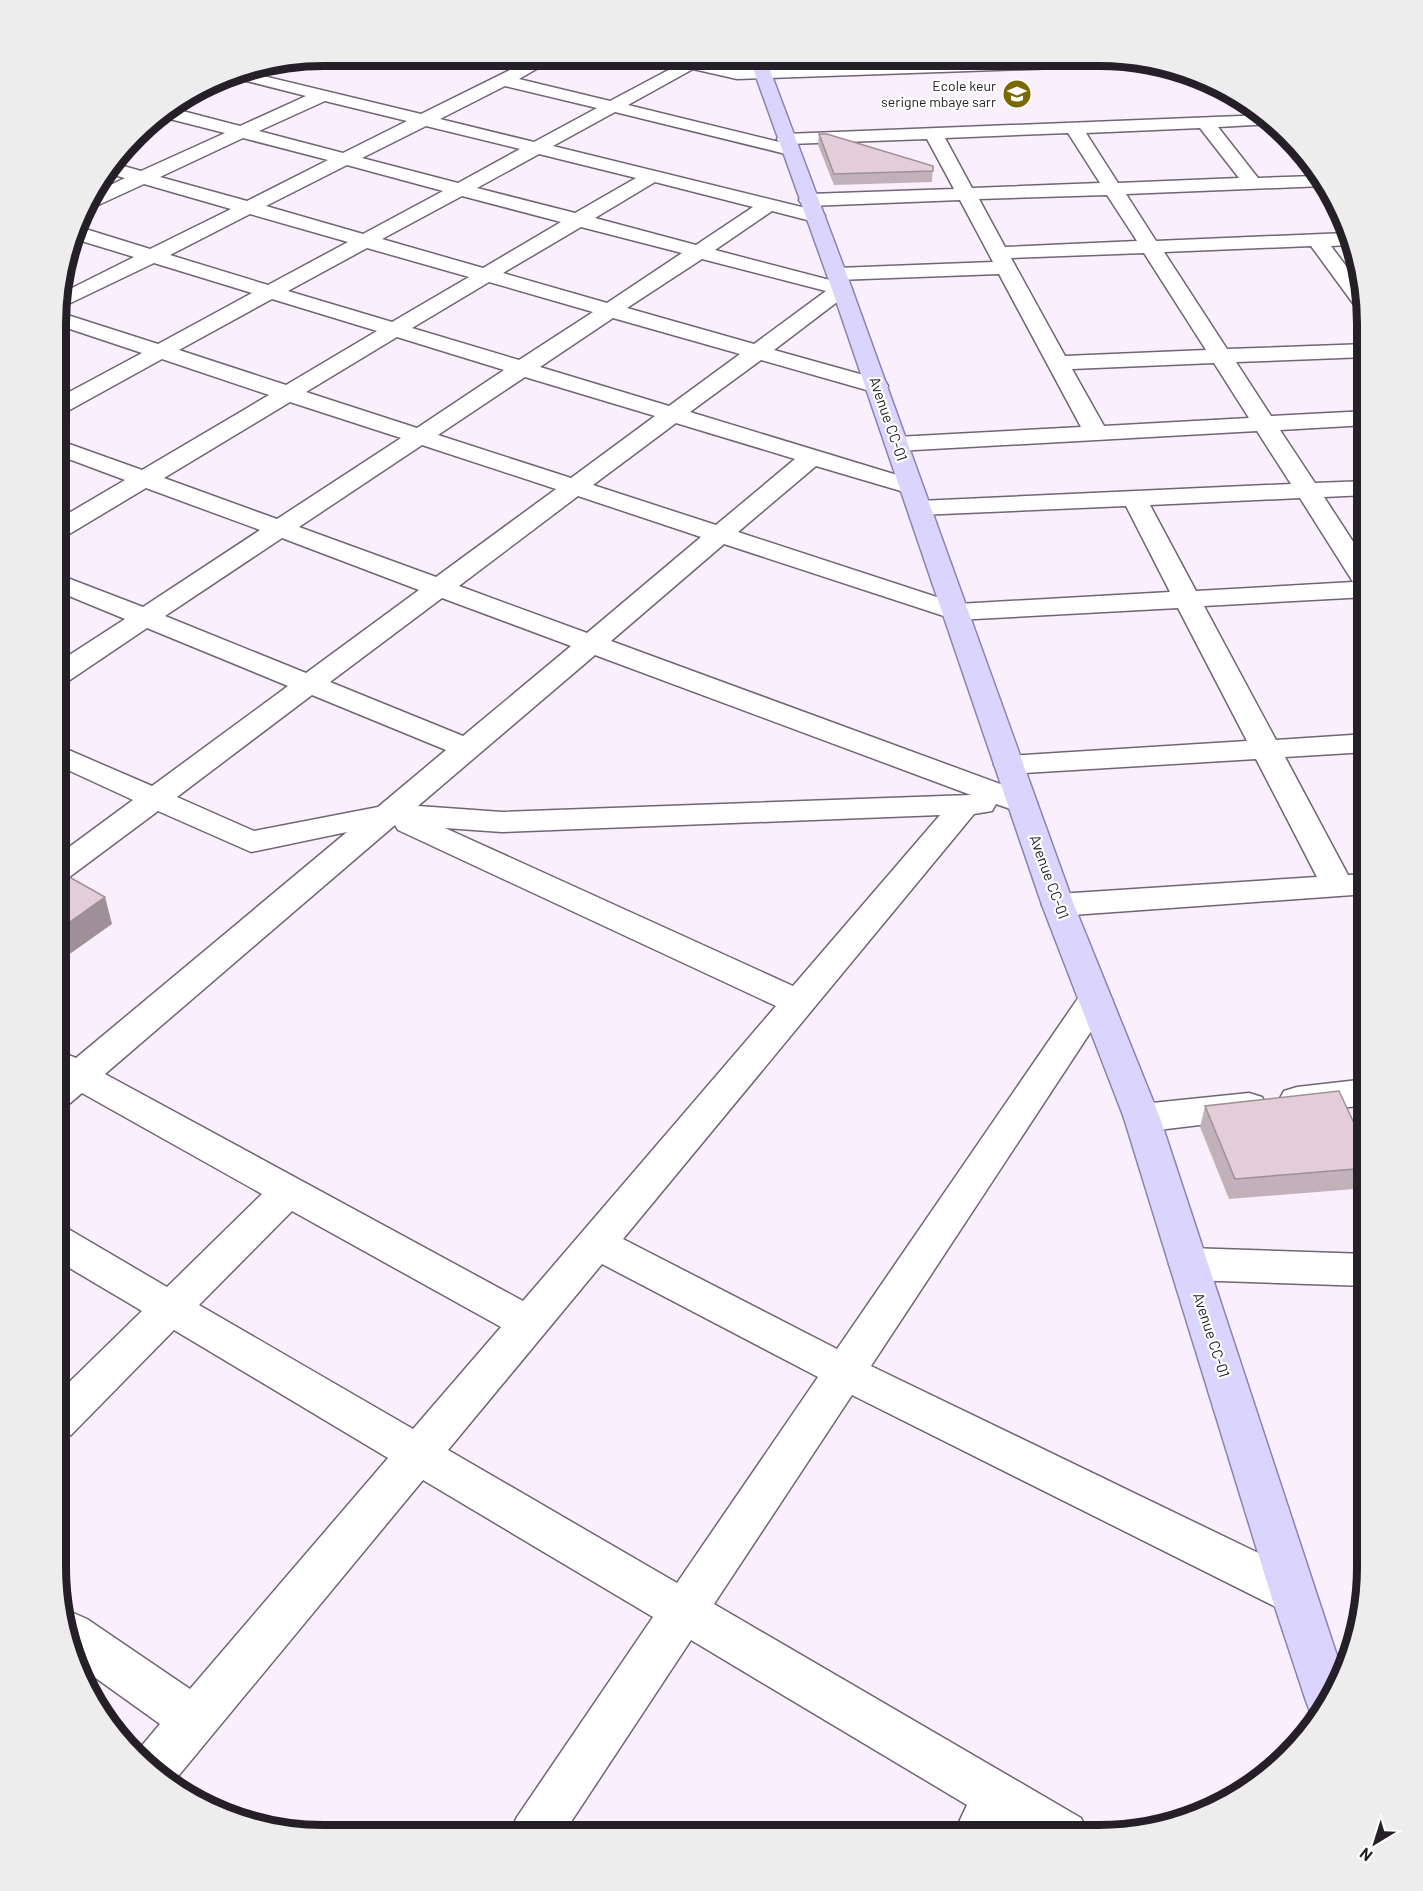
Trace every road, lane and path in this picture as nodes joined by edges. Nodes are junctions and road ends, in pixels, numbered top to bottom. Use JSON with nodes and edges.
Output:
{"nodes":[{"id":1,"x":530,"y":66,"type":"edge"},
{"id":2,"x":687,"y":66,"type":"edge"},
{"id":3,"x":700,"y":66,"type":"edge"},
{"id":4,"x":757,"y":66,"type":"edge"},
{"id":5,"x":760,"y":66,"type":"edge"},
{"id":6,"x":250,"y":77,"type":"edge"},
{"id":7,"x":503,"y":80,"type":"junction"},
{"id":8,"x":322,"y":95,"type":"junction"},
{"id":9,"x":612,"y":106,"type":"junction"},
{"id":10,"x":174,"y":115,"type":"edge"},
{"id":11,"x":424,"y":120,"type":"junction"},
{"id":12,"x":1258,"y":120,"type":"edge"},
{"id":13,"x":1204,"y":122,"type":"junction"},
{"id":14,"x":1073,"y":128,"type":"junction"},
{"id":15,"x":241,"y":132,"type":"junction"},
{"id":16,"x":933,"y":133,"type":"junction"},
{"id":17,"x":788,"y":145,"type":"junction"},
{"id":18,"x":537,"y":148,"type":"junction"},
{"id":19,"x":345,"y":159,"type":"junction"},
{"id":20,"x":117,"y":170,"type":"edge"},
{"id":21,"x":652,"y":176,"type":"junction"},
{"id":22,"x":142,"y":177,"type":"junction"},
{"id":23,"x":1313,"y":181,"type":"edge"},
{"id":24,"x":1253,"y":183,"type":"junction"},
{"id":25,"x":460,"y":189,"type":"junction"},
{"id":26,"x":1113,"y":189,"type":"junction"},
{"id":27,"x":966,"y":194,"type":"junction"},
{"id":28,"x":100,"y":197,"type":"edge"},
{"id":29,"x":769,"y":205,"type":"junction"},
{"id":30,"x":248,"y":207,"type":"junction"},
{"id":31,"x":812,"y":208,"type":"junction"},
{"id":32,"x":579,"y":220,"type":"junction"},
{"id":33,"x":82,"y":235,"type":"edge"},
{"id":34,"x":1342,"y":239,"type":"edge"},
{"id":35,"x":1316,"y":240,"type":"junction"},
{"id":36,"x":365,"y":241,"type":"junction"},
{"id":37,"x":1150,"y":247,"type":"junction"},
{"id":38,"x":698,"y":251,"type":"junction"},
{"id":39,"x":152,"y":256,"type":"junction"},
{"id":40,"x":1001,"y":261,"type":"junction"},
{"id":41,"x":486,"y":275,"type":"junction"},
{"id":42,"x":840,"y":281,"type":"junction"},
{"id":43,"x":271,"y":292,"type":"junction"},
{"id":44,"x":1355,"y":293,"type":"edge"},
{"id":45,"x":68,"y":298,"type":"edge"},
{"id":46,"x":609,"y":310,"type":"junction"},
{"id":47,"x":66,"y":321,"type":"edge"},
{"id":48,"x":395,"y":330,"type":"junction"},
{"id":49,"x":1357,"y":350,"type":"edge"},
{"id":50,"x":161,"y":351,"type":"junction"},
{"id":51,"x":757,"y":352,"type":"junction"},
{"id":52,"x":1221,"y":356,"type":"junction"},
{"id":53,"x":1058,"y":363,"type":"junction"},
{"id":54,"x":521,"y":368,"type":"junction"},
{"id":55,"x":877,"y":386,"type":"junction"},
{"id":56,"x":288,"y":393,"type":"junction"},
{"id":57,"x":66,"y":403,"type":"edge"},
{"id":58,"x":673,"y":414,"type":"junction"},
{"id":59,"x":1357,"y":419,"type":"edge"},
{"id":60,"x":1264,"y":424,"type":"junction"},
{"id":61,"x":1096,"y":433,"type":"junction"},
{"id":62,"x":419,"y":436,"type":"junction"},
{"id":63,"x":897,"y":444,"type":"junction"},
{"id":64,"x":66,"y":450,"type":"edge"},
{"id":65,"x":812,"y":457,"type":"junction"},
{"id":66,"x":144,"y":479,"type":"junction"},
{"id":67,"x":574,"y":487,"type":"junction"},
{"id":68,"x":1357,"y":488,"type":"edge"},
{"id":69,"x":1307,"y":490,"type":"junction"},
{"id":70,"x":915,"y":497,"type":"junction"},
{"id":71,"x":1134,"y":498,"type":"junction"},
{"id":72,"x":66,"y":526,"type":"edge"},
{"id":73,"x":279,"y":529,"type":"junction"},
{"id":74,"x":720,"y":534,"type":"junction"},
{"id":75,"x":1357,"y":568,"type":"edge"},
{"id":76,"x":66,"y":586,"type":"edge"},
{"id":77,"x":439,"y":588,"type":"junction"},
{"id":78,"x":1357,"y":591,"type":"edge"},
{"id":79,"x":1188,"y":599,"type":"junction"},
{"id":80,"x":956,"y":612,"type":"junction"},
{"id":81,"x":145,"y":618,"type":"junction"},
{"id":82,"x":591,"y":643,"type":"junction"},
{"id":83,"x":66,"y":670,"type":"edge"},
{"id":84,"x":309,"y":684,"type":"junction"},
{"id":85,"x":1357,"y":744,"type":"edge"},
{"id":86,"x":467,"y":748,"type":"junction"},
{"id":87,"x":1266,"y":749,"type":"junction"},
{"id":88,"x":66,"y":757,"type":"edge"},
{"id":89,"x":1009,"y":765,"type":"junction"},
{"id":90,"x":155,"y":798,"type":"junction"},
{"id":91,"x":1022,"y":803,"type":"junction"},
{"id":92,"x":966,"y":804,"type":"junction"},
{"id":93,"x":390,"y":814,"type":"junction"},
{"id":94,"x":66,"y":863,"type":"edge"},
{"id":95,"x":1353,"y":885,"type":"edge"},
{"id":96,"x":1058,"y":904,"type":"junction"},
{"id":97,"x":1095,"y":999,"type":"junction"},
{"id":98,"x":799,"y":1003,"type":"junction"},
{"id":99,"x":66,"y":1076,"type":"edge"},
{"id":100,"x":66,"y":1079,"type":"edge"},
{"id":101,"x":1357,"y":1093,"type":"edge"},
{"id":102,"x":1142,"y":1118,"type":"junction"},
{"id":103,"x":288,"y":1191,"type":"junction"},
{"id":104,"x":596,"y":1243,"type":"junction"},
{"id":105,"x":66,"y":1247,"type":"edge"},
{"id":106,"x":1188,"y":1264,"type":"junction"},
{"id":107,"x":1357,"y":1270,"type":"edge"},
{"id":108,"x":170,"y":1308,"type":"junction"},
{"id":109,"x":529,"y":1323,"type":"junction"},
{"id":110,"x":845,"y":1372,"type":"junction"},
{"id":111,"x":66,"y":1412,"type":"edge"},
{"id":112,"x":418,"y":1455,"type":"junction"},
{"id":113,"x":1292,"y":1592,"type":"junction"},
{"id":114,"x":684,"y":1611,"type":"junction"},
{"id":115,"x":76,"y":1638,"type":"edge"},
{"id":116,"x":1325,"y":1690,"type":"edge"},
{"id":117,"x":195,"y":1720,"type":"junction"},
{"id":118,"x":157,"y":1764,"type":"edge"},
{"id":119,"x":988,"y":1816,"type":"edge"},
{"id":120,"x":540,"y":1825,"type":"edge"},
{"id":121,"x":1024,"y":1825,"type":"edge"}],
"edges":[{"from":1,"to":7,"type":"street"},
{"from":2,"to":9,"type":"street"},
{"from":3,"to":4,"type":"street"},
{"from":5,"to":17,"type":"main road","name":"Avenue CC-01"},
{"from":6,"to":8,"type":"street"},
{"from":7,"to":9,"type":"street"},
{"from":7,"to":11,"type":"street"},
{"from":8,"to":11,"type":"street"},
{"from":8,"to":15,"type":"street"},
{"from":9,"to":17,"type":"street"},
{"from":9,"to":18,"type":"street"},
{"from":10,"to":15,"type":"street"},
{"from":11,"to":18,"type":"street"},
{"from":11,"to":19,"type":"street"},
{"from":12,"to":13,"type":"street"},
{"from":13,"to":14,"type":"street"},
{"from":13,"to":24,"type":"street"},
{"from":14,"to":16,"type":"street"},
{"from":14,"to":26,"type":"street"},
{"from":15,"to":19,"type":"street"},
{"from":15,"to":22,"type":"street"},
{"from":16,"to":17,"type":"street"},
{"from":16,"to":27,"type":"street"},
{"from":17,"to":31,"type":"main road","name":"Avenue CC-01"},
{"from":18,"to":21,"type":"street"},
{"from":18,"to":25,"type":"street"},
{"from":19,"to":25,"type":"street"},
{"from":19,"to":30,"type":"street"},
{"from":20,"to":22,"type":"street"},
{"from":21,"to":29,"type":"street"},
{"from":21,"to":32,"type":"street"},
{"from":22,"to":28,"type":"street"},
{"from":22,"to":30,"type":"street"},
{"from":23,"to":24,"type":"street"},
{"from":24,"to":26,"type":"street"},
{"from":25,"to":32,"type":"street"},
{"from":25,"to":36,"type":"street"},
{"from":26,"to":27,"type":"street"},
{"from":26,"to":37,"type":"street"},
{"from":27,"to":31,"type":"street"},
{"from":27,"to":40,"type":"street"},
{"from":29,"to":31,"type":"street"},
{"from":29,"to":38,"type":"street"},
{"from":30,"to":36,"type":"street"},
{"from":30,"to":39,"type":"street"},
{"from":31,"to":42,"type":"main road","name":"Avenue CC-01"},
{"from":32,"to":38,"type":"street"},
{"from":32,"to":41,"type":"street"},
{"from":33,"to":39,"type":"street"},
{"from":34,"to":35,"type":"street"},
{"from":35,"to":37,"type":"street"},
{"from":35,"to":44,"type":"street"},
{"from":36,"to":41,"type":"street"},
{"from":36,"to":43,"type":"street"},
{"from":37,"to":40,"type":"street"},
{"from":37,"to":52,"type":"street"},
{"from":38,"to":42,"type":"street"},
{"from":38,"to":46,"type":"street"},
{"from":39,"to":43,"type":"street"},
{"from":39,"to":45,"type":"street"},
{"from":40,"to":42,"type":"street"},
{"from":40,"to":53,"type":"street"},
{"from":41,"to":46,"type":"street"},
{"from":41,"to":48,"type":"street"},
{"from":42,"to":51,"type":"street"},
{"from":42,"to":55,"type":"main road","name":"Avenue CC-01"},
{"from":43,"to":48,"type":"street"},
{"from":43,"to":50,"type":"street"},
{"from":46,"to":51,"type":"street"},
{"from":46,"to":54,"type":"street"},
{"from":47,"to":50,"type":"street"},
{"from":48,"to":54,"type":"street"},
{"from":48,"to":56,"type":"street"},
{"from":49,"to":52,"type":"street"},
{"from":50,"to":56,"type":"street"},
{"from":50,"to":57,"type":"street"},
{"from":51,"to":55,"type":"street"},
{"from":51,"to":58,"type":"street"},
{"from":52,"to":53,"type":"street"},
{"from":52,"to":60,"type":"street"},
{"from":53,"to":61,"type":"street"},
{"from":54,"to":58,"type":"street"},
{"from":54,"to":62,"type":"street"},
{"from":55,"to":63,"type":"main road","name":"Avenue CC-01"},
{"from":56,"to":62,"type":"street"},
{"from":56,"to":66,"type":"street"},
{"from":58,"to":65,"type":"street"},
{"from":58,"to":67,"type":"street"},
{"from":59,"to":60,"type":"street"},
{"from":60,"to":61,"type":"street"},
{"from":60,"to":69,"type":"street"},
{"from":61,"to":63,"type":"street"},
{"from":62,"to":67,"type":"street"},
{"from":62,"to":73,"type":"street"},
{"from":63,"to":70,"type":"main road","name":"Avenue CC-01"},
{"from":64,"to":66,"type":"street"},
{"from":65,"to":70,"type":"street"},
{"from":65,"to":74,"type":"street"},
{"from":66,"to":72,"type":"street"},
{"from":66,"to":73,"type":"street"},
{"from":67,"to":74,"type":"street"},
{"from":67,"to":77,"type":"street"},
{"from":68,"to":69,"type":"street"},
{"from":69,"to":71,"type":"street"},
{"from":69,"to":75,"type":"street"},
{"from":70,"to":71,"type":"street"},
{"from":70,"to":80,"type":"main road","name":"Avenue CC-01"},
{"from":71,"to":79,"type":"street"},
{"from":73,"to":77,"type":"street"},
{"from":73,"to":81,"type":"street"},
{"from":74,"to":80,"type":"street"},
{"from":74,"to":82,"type":"street"},
{"from":76,"to":81,"type":"street"},
{"from":77,"to":82,"type":"street"},
{"from":77,"to":84,"type":"street"},
{"from":78,"to":79,"type":"street"},
{"from":79,"to":80,"type":"street"},
{"from":79,"to":87,"type":"street"},
{"from":80,"to":89,"type":"main road","name":"Avenue CC-01"},
{"from":81,"to":83,"type":"street"},
{"from":81,"to":84,"type":"street"},
{"from":82,"to":86,"type":"street"},
{"from":82,"to":91,"type":"street"},
{"from":84,"to":86,"type":"street"},
{"from":84,"to":90,"type":"street"},
{"from":85,"to":87,"type":"street"},
{"from":86,"to":93,"type":"street"},
{"from":87,"to":89,"type":"street"},
{"from":87,"to":95,"type":"street"},
{"from":88,"to":90,"type":"street"},
{"from":89,"to":91,"type":"main road","name":"Avenue CC-01"},
{"from":90,"to":93,"type":"street"},
{"from":90,"to":94,"type":"street"},
{"from":91,"to":92,"type":"street"},
{"from":91,"to":96,"type":"main road","name":"Avenue CC-01"},
{"from":92,"to":93,"type":"street"},
{"from":92,"to":98,"type":"street"},
{"from":93,"to":98,"type":"street"},
{"from":93,"to":99,"type":"street"},
{"from":95,"to":96,"type":"street"},
{"from":96,"to":97,"type":"main road","name":"Avenue CC-01"},
{"from":97,"to":102,"type":"main road","name":"Avenue CC-01"},
{"from":97,"to":110,"type":"street"},
{"from":98,"to":104,"type":"street"},
{"from":100,"to":103,"type":"street"},
{"from":101,"to":102,"type":"street"},
{"from":102,"to":106,"type":"main road","name":"Avenue CC-01"},
{"from":103,"to":108,"type":"street"},
{"from":103,"to":109,"type":"street"},
{"from":104,"to":109,"type":"street"},
{"from":104,"to":110,"type":"street"},
{"from":105,"to":108,"type":"street"},
{"from":106,"to":107,"type":"street"},
{"from":106,"to":113,"type":"main road","name":"Avenue CC-01"},
{"from":108,"to":111,"type":"street"},
{"from":108,"to":112,"type":"street"},
{"from":109,"to":112,"type":"street"},
{"from":110,"to":113,"type":"street"},
{"from":110,"to":114,"type":"street"},
{"from":112,"to":114,"type":"street"},
{"from":112,"to":117,"type":"street"},
{"from":113,"to":116,"type":"main road","name":"Avenue CC-01"},
{"from":114,"to":119,"type":"street"},
{"from":114,"to":120,"type":"street"},
{"from":115,"to":117,"type":"street"},
{"from":117,"to":118,"type":"street"},
{"from":119,"to":121,"type":"street"}]}
